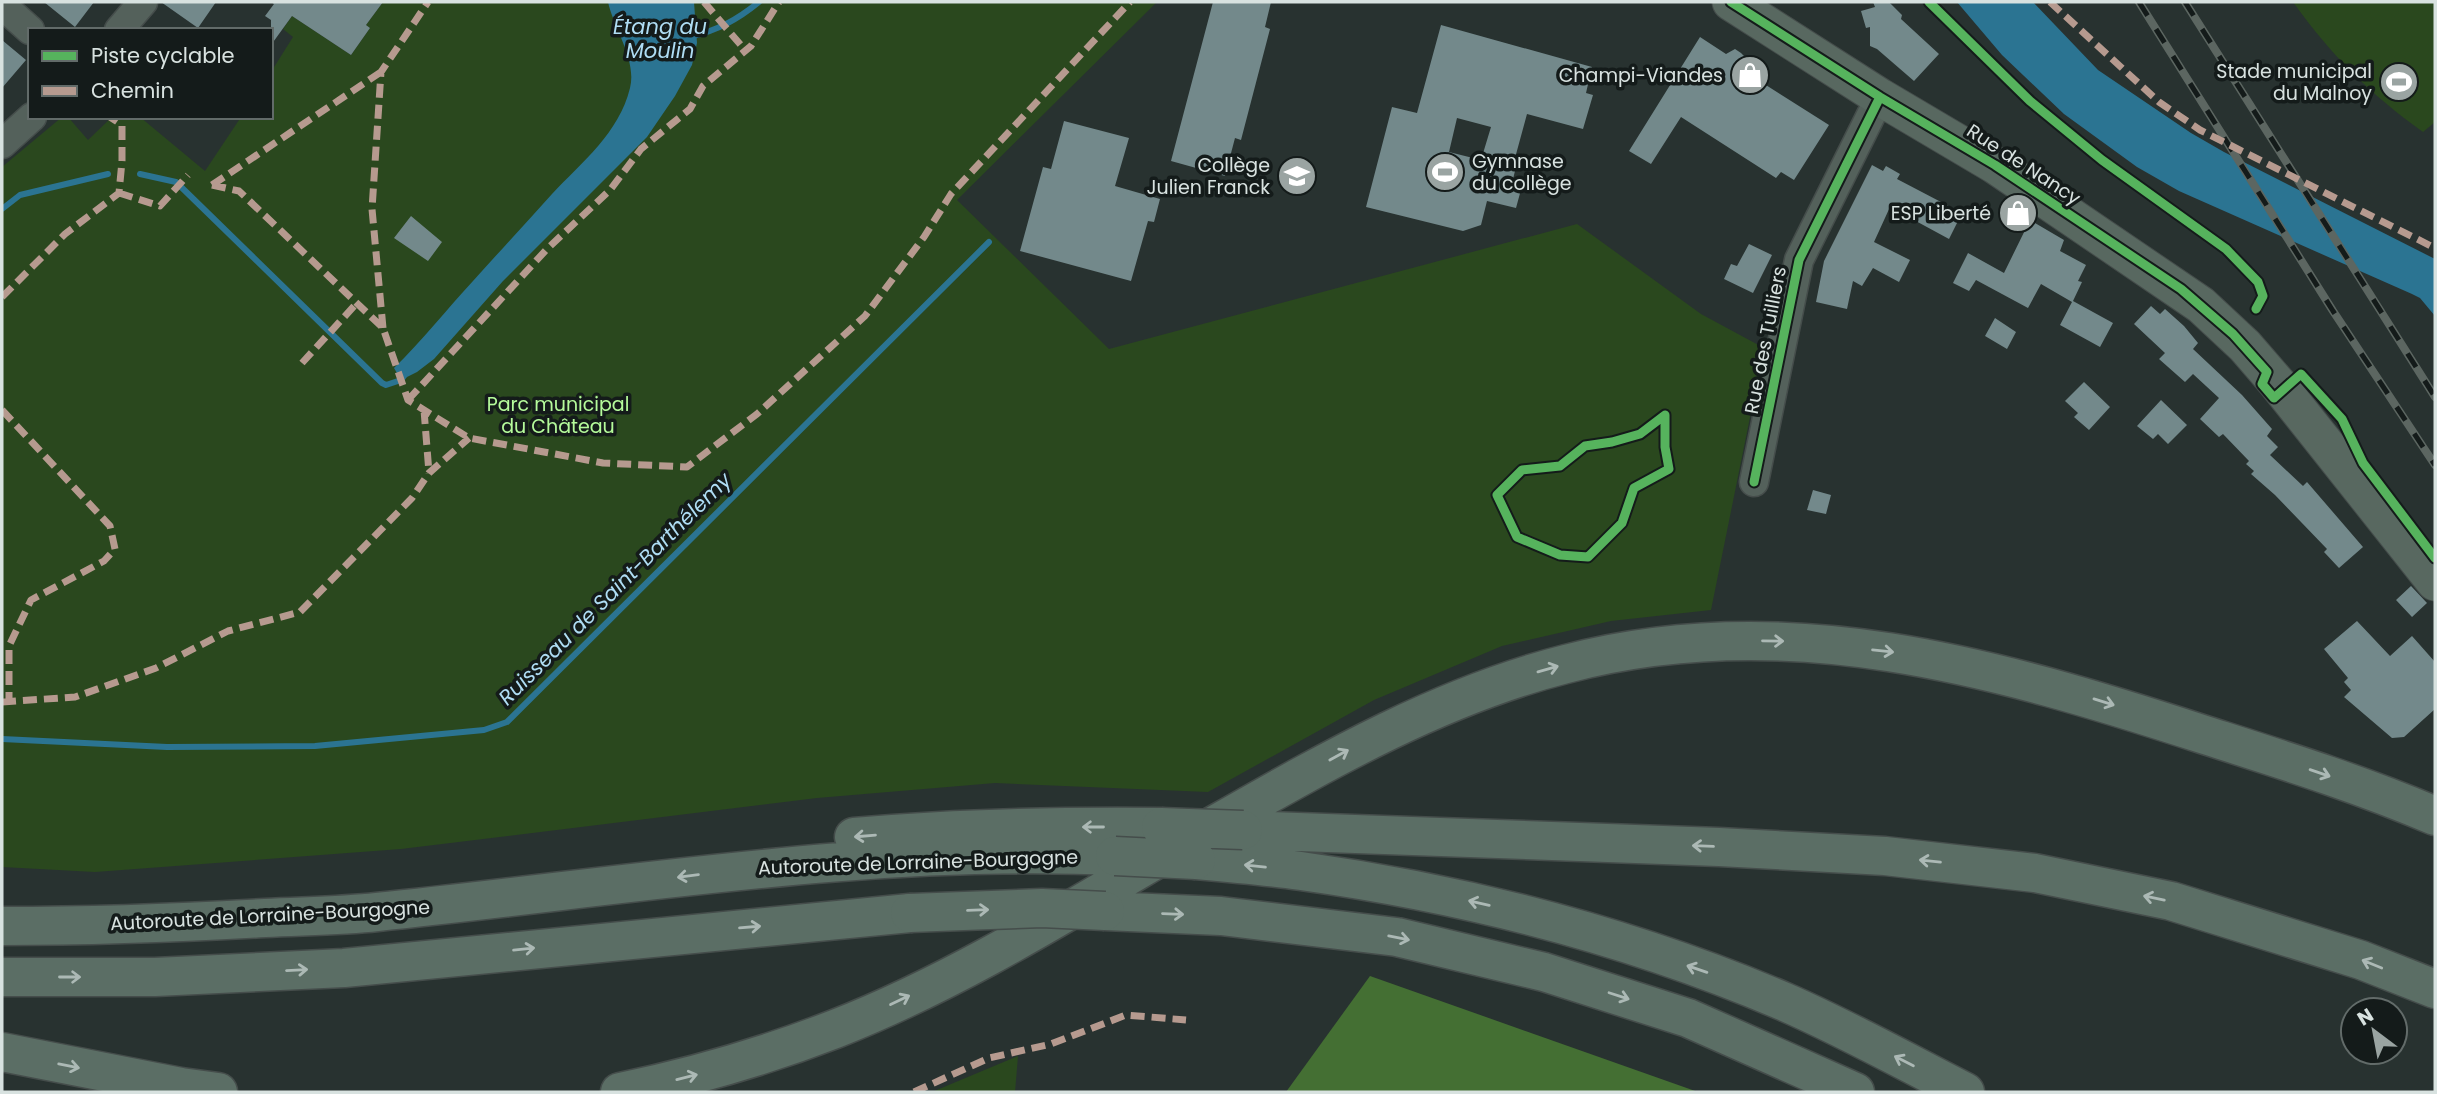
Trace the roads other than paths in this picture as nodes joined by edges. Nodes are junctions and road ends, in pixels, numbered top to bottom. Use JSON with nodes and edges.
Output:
{"nodes":[{"id":1,"x":144,"y":2,"type":"edge"},
{"id":2,"x":1731,"y":2,"type":"edge"},
{"id":3,"x":2,"y":5,"type":"edge"},
{"id":4,"x":28,"y":28,"type":"edge"},
{"id":5,"x":121,"y":28,"type":"edge"},
{"id":6,"x":1880,"y":97,"type":"junction"},
{"id":7,"x":30,"y":119,"type":"edge"},
{"id":8,"x":2,"y":144,"type":"edge"},
{"id":9,"x":1754,"y":482,"type":"dead end"},
{"id":10,"x":2435,"y":582,"type":"edge"},
{"id":11,"x":2435,"y":816,"type":"edge"},
{"id":12,"x":780,"y":866,"type":"junction"},
{"id":13,"x":2,"y":926,"type":"edge"},
{"id":14,"x":2,"y":977,"type":"edge"},
{"id":15,"x":2435,"y":989,"type":"edge"},
{"id":16,"x":2,"y":1052,"type":"edge"},
{"id":17,"x":218,"y":1092,"type":"edge"},
{"id":18,"x":620,"y":1092,"type":"edge"},
{"id":19,"x":1855,"y":1092,"type":"edge"},
{"id":20,"x":1965,"y":1092,"type":"edge"}],
"edges":[{"from":1,"to":5,"type":"street"},
{"from":2,"to":6,"type":"main road","name":"Rue de Nancy"},
{"from":3,"to":4,"type":"street"},
{"from":6,"to":9,"type":"street","name":"Rue des Tuilliers"},
{"from":6,"to":10,"type":"main road","name":"Rue de Nancy"},
{"from":7,"to":8,"type":"street"},
{"from":18,"to":11,"type":"highway","one_way":true},
{"from":12,"to":13,"type":"highway","name":"Autoroute de Lorraine-Bourgogne","one_way":true},
{"from":15,"to":12,"type":"highway","one_way":true,"bridge":true},
{"from":20,"to":12,"type":"highway","name":"Autoroute de Lorraine-Bourgogne","one_way":true,"bridge":true},
{"from":14,"to":19,"type":"highway","one_way":true,"bridge":true},
{"from":16,"to":17,"type":"highway","one_way":true}]}
